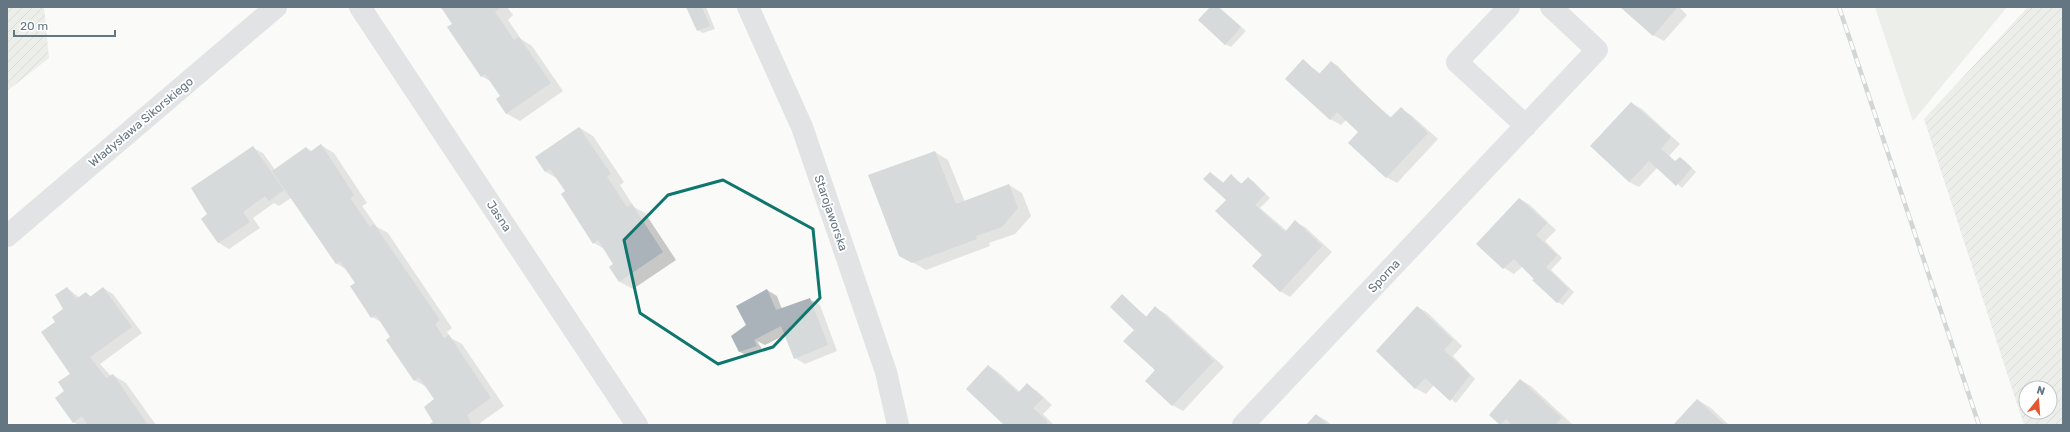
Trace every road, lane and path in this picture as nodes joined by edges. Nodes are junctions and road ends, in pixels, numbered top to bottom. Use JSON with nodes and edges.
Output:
{"nodes":[{"id":1,"x":276,"y":7,"type":"edge"},
{"id":2,"x":360,"y":7,"type":"edge"},
{"id":3,"x":748,"y":7,"type":"edge"},
{"id":4,"x":1508,"y":7,"type":"edge"},
{"id":5,"x":1551,"y":7,"type":"edge"},
{"id":6,"x":1526,"y":126,"type":"junction"},
{"id":7,"x":7,"y":236,"type":"edge"},
{"id":8,"x":630,"y":423,"type":"edge"},
{"id":9,"x":898,"y":425,"type":"edge"},
{"id":10,"x":1242,"y":425,"type":"edge"}],
"edges":[{"from":1,"to":7,"type":"street","name":"Władysława Sikorskiego"},
{"from":2,"to":8,"type":"street","name":"Jasna"},
{"from":3,"to":9,"type":"street","name":"Starojaworska"},
{"from":4,"to":6,"type":"street"},
{"from":5,"to":6,"type":"street","name":"Sporna"},
{"from":6,"to":10,"type":"street","name":"Sporna"}]}
